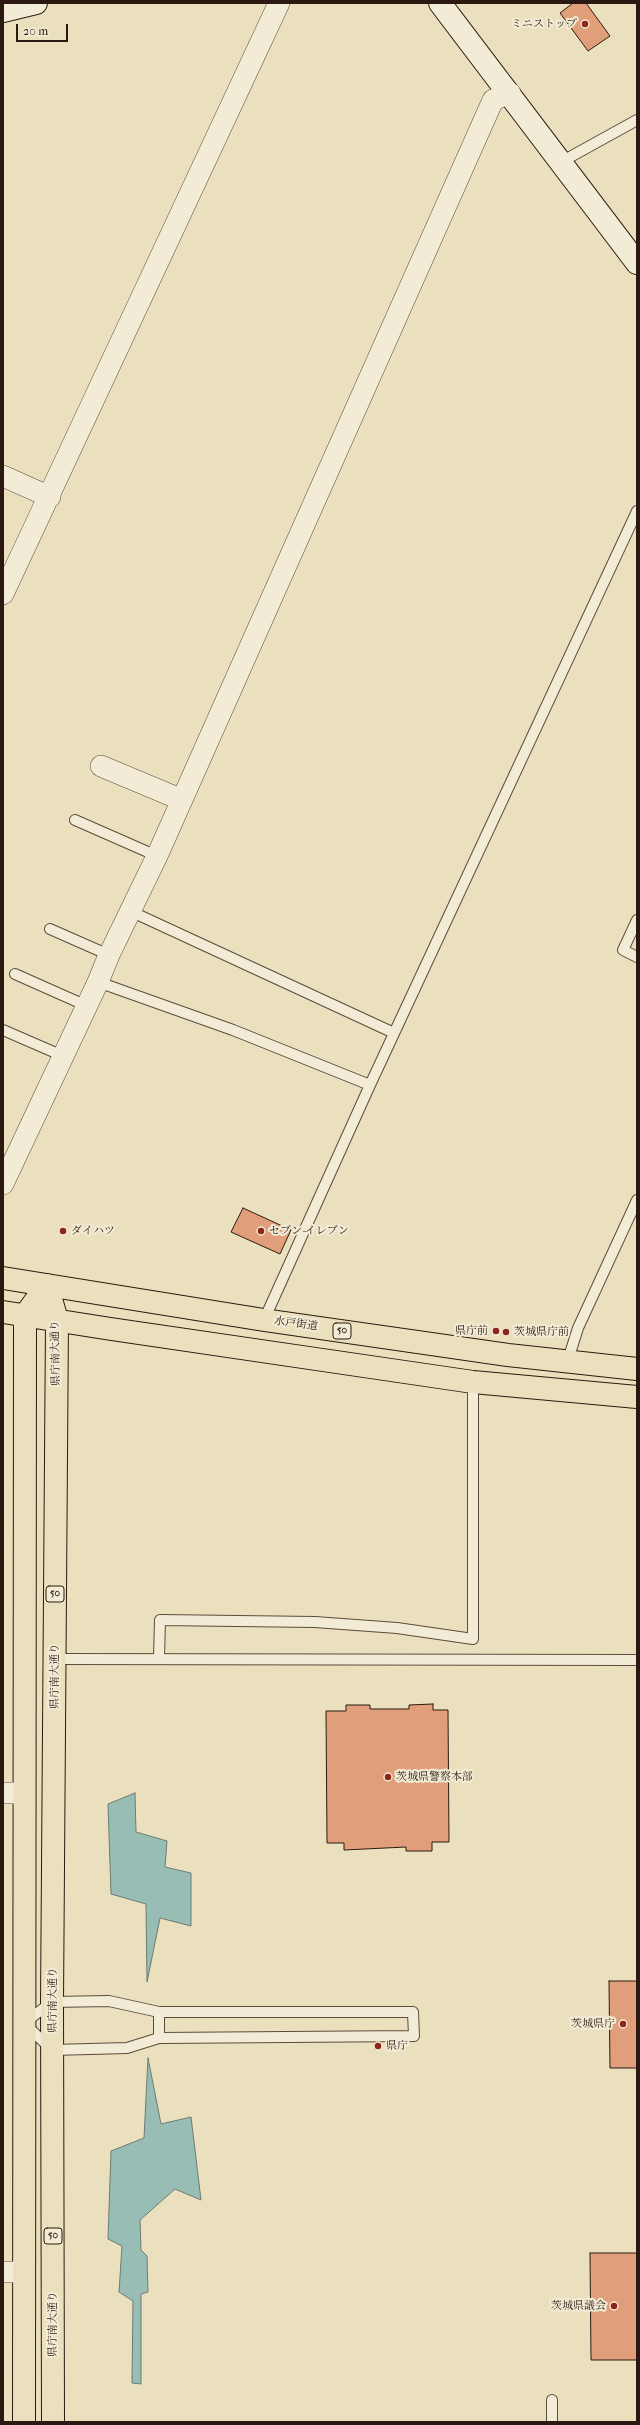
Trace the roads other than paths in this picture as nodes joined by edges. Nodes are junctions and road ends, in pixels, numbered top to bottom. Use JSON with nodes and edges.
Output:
{"nodes":[{"id":1,"x":36,"y":3,"type":"edge"},
{"id":2,"x":279,"y":3,"type":"edge"},
{"id":3,"x":440,"y":3,"type":"edge"},
{"id":4,"x":3,"y":11,"type":"edge"},
{"id":5,"x":510,"y":93,"type":"junction"},
{"id":6,"x":637,"y":120,"type":"edge"},
{"id":7,"x":561,"y":162,"type":"junction"},
{"id":8,"x":637,"y":263,"type":"edge"},
{"id":9,"x":3,"y":476,"type":"edge"},
{"id":10,"x":50,"y":497,"type":"junction"},
{"id":11,"x":637,"y":511,"type":"edge"},
{"id":12,"x":3,"y":594,"type":"edge"},
{"id":13,"x":101,"y":766,"type":"dead end"},
{"id":14,"x":182,"y":800,"type":"junction"},
{"id":15,"x":75,"y":820,"type":"dead end"},
{"id":16,"x":157,"y":856,"type":"junction"},
{"id":17,"x":130,"y":911,"type":"junction"},
{"id":18,"x":637,"y":920,"type":"edge"},
{"id":19,"x":50,"y":929,"type":"dead end"},
{"id":20,"x":109,"y":955,"type":"junction"},
{"id":21,"x":637,"y":957,"type":"edge"},
{"id":22,"x":15,"y":974,"type":"dead end"},
{"id":23,"x":98,"y":982,"type":"junction"},
{"id":24,"x":87,"y":1006,"type":"junction"},
{"id":25,"x":3,"y":1030,"type":"edge"},
{"id":26,"x":394,"y":1033,"type":"junction"},
{"id":27,"x":63,"y":1056,"type":"junction"},
{"id":28,"x":370,"y":1085,"type":"junction"},
{"id":29,"x":3,"y":1184,"type":"edge"},
{"id":30,"x":637,"y":1200,"type":"edge"},
{"id":31,"x":3,"y":1278,"type":"edge"},
{"id":32,"x":48,"y":1285,"type":"junction"},
{"id":33,"x":3,"y":1312,"type":"edge"},
{"id":34,"x":25,"y":1315,"type":"junction"},
{"id":35,"x":57,"y":1320,"type":"junction"},
{"id":36,"x":264,"y":1320,"type":"junction"},
{"id":37,"x":533,"y":1358,"type":"junction"},
{"id":38,"x":567,"y":1363,"type":"junction"},
{"id":39,"x":637,"y":1369,"type":"edge"},
{"id":40,"x":473,"y":1382,"type":"junction"},
{"id":41,"x":528,"y":1388,"type":"junction"},
{"id":42,"x":637,"y":1397,"type":"edge"},
{"id":43,"x":159,"y":1658,"type":"junction"},
{"id":44,"x":55,"y":1659,"type":"junction"},
{"id":45,"x":637,"y":1660,"type":"edge"},
{"id":46,"x":13,"y":1793,"type":"edge"},
{"id":47,"x":52,"y":2002,"type":"junction"},
{"id":48,"x":159,"y":2012,"type":"junction"},
{"id":49,"x":24,"y":2023,"type":"junction"},
{"id":50,"x":159,"y":2038,"type":"junction"},
{"id":51,"x":52,"y":2050,"type":"junction"},
{"id":52,"x":14,"y":2272,"type":"edge"},
{"id":53,"x":552,"y":2400,"type":"dead end"},
{"id":54,"x":24,"y":2422,"type":"edge"},
{"id":55,"x":53,"y":2422,"type":"edge"},
{"id":56,"x":552,"y":2422,"type":"edge"}],
"edges":[{"from":1,"to":4,"type":"street"},
{"from":2,"to":10,"type":"street"},
{"from":3,"to":5,"type":"street"},
{"from":5,"to":7,"type":"street"},
{"from":5,"to":14,"type":"street"},
{"from":6,"to":7,"type":"lane"},
{"from":7,"to":8,"type":"street"},
{"from":9,"to":10,"type":"street"},
{"from":10,"to":12,"type":"street"},
{"from":11,"to":26,"type":"lane"},
{"from":13,"to":14,"type":"street"},
{"from":14,"to":16,"type":"street"},
{"from":15,"to":16,"type":"lane"},
{"from":16,"to":17,"type":"street"},
{"from":17,"to":20,"type":"street"},
{"from":17,"to":26,"type":"lane"},
{"from":18,"to":21,"type":"lane"},
{"from":19,"to":20,"type":"lane"},
{"from":20,"to":23,"type":"street"},
{"from":22,"to":24,"type":"lane"},
{"from":23,"to":24,"type":"street"},
{"from":23,"to":28,"type":"lane"},
{"from":24,"to":27,"type":"street"},
{"from":25,"to":27,"type":"lane"},
{"from":26,"to":28,"type":"lane"},
{"from":27,"to":29,"type":"street"},
{"from":28,"to":36,"type":"lane"},
{"from":30,"to":38,"type":"lane"},
{"from":31,"to":32,"type":"main road","name":"水戸街道","number":"50"},
{"from":32,"to":34,"type":"main road"},
{"from":32,"to":35,"type":"main road","name":"県庁南大通り","number":"50"},
{"from":32,"to":36,"type":"main road","name":"水戸街道","number":"50"},
{"from":33,"to":34,"type":"main road"},
{"from":34,"to":35,"type":"main road"},
{"from":34,"to":46,"type":"main road"},
{"from":35,"to":40,"type":"main road"},
{"from":35,"to":44,"type":"main road","name":"県庁南大通り","number":"50"},
{"from":36,"to":37,"type":"main road","name":"水戸街道","number":"50"},
{"from":37,"to":38,"type":"main road","name":"水戸街道","number":"50"},
{"from":37,"to":41,"type":"main road"},
{"from":38,"to":39,"type":"main road","name":"水戸街道","number":"50"},
{"from":40,"to":41,"type":"main road"},
{"from":40,"to":43,"type":"lane"},
{"from":41,"to":42,"type":"main road"},
{"from":43,"to":44,"type":"lane"},
{"from":43,"to":45,"type":"lane"},
{"from":44,"to":47,"type":"main road","name":"県庁南大通り","number":"50"},
{"from":46,"to":49,"type":"main road"},
{"from":47,"to":48,"type":"lane"},
{"from":47,"to":49,"type":"lane"},
{"from":47,"to":51,"type":"main road","name":"県庁南大通り","number":"50"},
{"from":48,"to":50,"type":"lane"},
{"from":48,"to":50,"type":"lane"},
{"from":49,"to":51,"type":"lane"},
{"from":49,"to":52,"type":"main road"},
{"from":50,"to":51,"type":"lane"},
{"from":51,"to":55,"type":"main road","name":"県庁南大通り","number":"50"},
{"from":52,"to":54,"type":"main road"},
{"from":53,"to":56,"type":"lane"}]}
